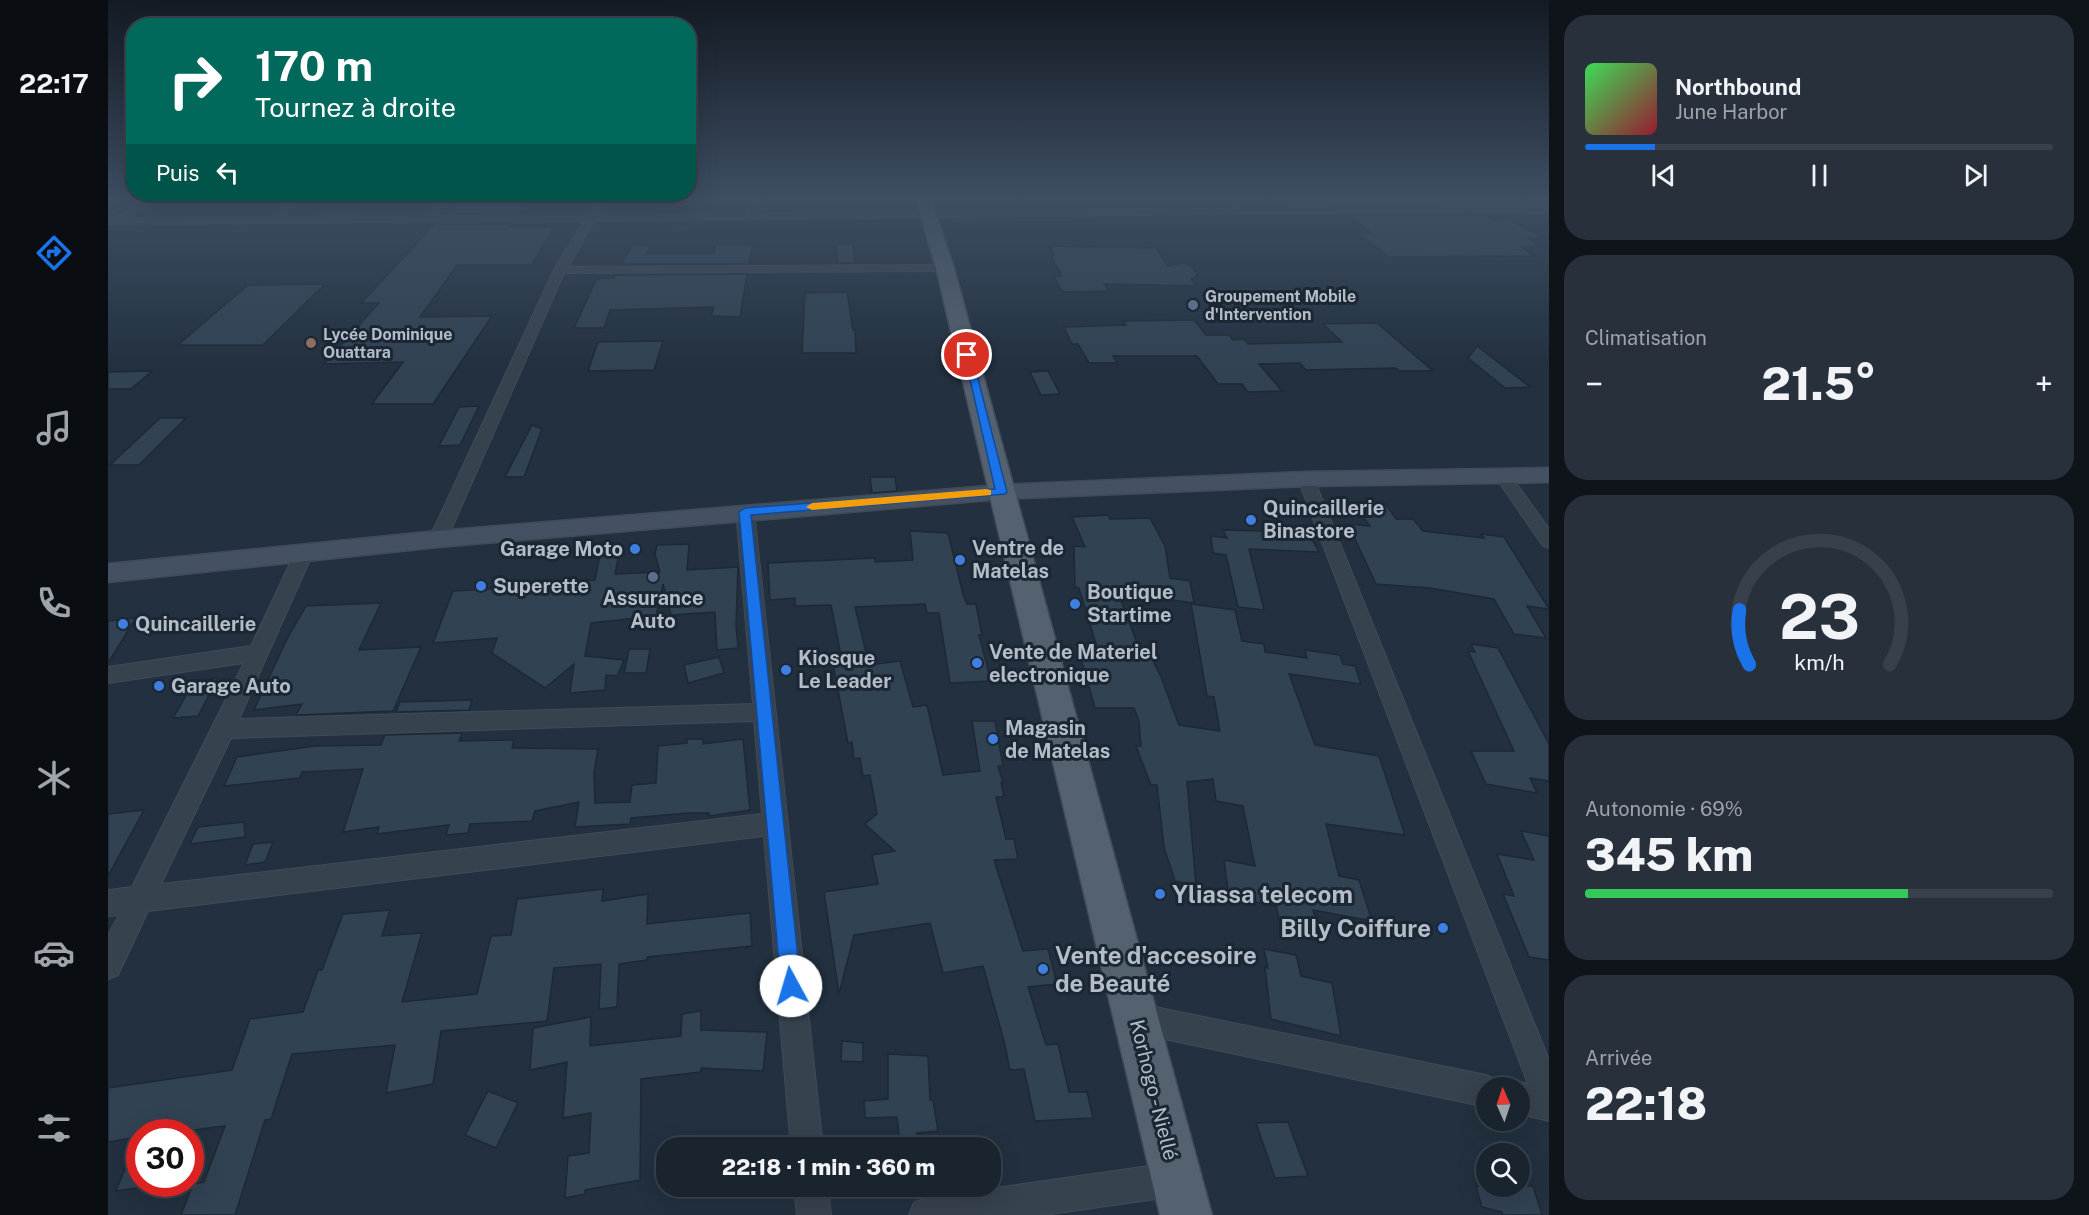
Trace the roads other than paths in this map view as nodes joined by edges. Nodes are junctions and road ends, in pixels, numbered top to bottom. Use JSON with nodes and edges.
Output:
{"nodes":[{"id":1,"x":569,"y":255,"type":"edge"},
{"id":2,"x":941,"y":255,"type":"edge"},
{"id":3,"x":945,"y":268,"type":"junction"},
{"id":4,"x":560,"y":270,"type":"junction"},
{"id":5,"x":1502,"y":475,"type":"junction"},
{"id":6,"x":1549,"y":475,"type":"edge"},
{"id":7,"x":1306,"y":478,"type":"junction"},
{"id":8,"x":1001,"y":492,"type":"junction"},
{"id":9,"x":745,"y":512,"type":"junction"},
{"id":10,"x":438,"y":539,"type":"junction"},
{"id":11,"x":1549,"y":542,"type":"edge"},
{"id":12,"x":304,"y":554,"type":"junction"},
{"id":13,"x":108,"y":573,"type":"edge"},
{"id":14,"x":258,"y":653,"type":"junction"},
{"id":15,"x":108,"y":675,"type":"edge"},
{"id":16,"x":764,"y":712,"type":"junction"},
{"id":17,"x":224,"y":729,"type":"junction"},
{"id":18,"x":775,"y":824,"type":"junction"},
{"id":19,"x":140,"y":899,"type":"junction"},
{"id":20,"x":108,"y":903,"type":"edge"},
{"id":21,"x":108,"y":964,"type":"edge"},
{"id":22,"x":1136,"y":1018,"type":"junction"},
{"id":23,"x":1476,"y":1089,"type":"edge"},
{"id":24,"x":1549,"y":1099,"type":"edge"},
{"id":25,"x":1530,"y":1100,"type":"edge"},
{"id":26,"x":1549,"y":1104,"type":"edge"},
{"id":27,"x":806,"y":1137,"type":"edge"},
{"id":28,"x":1177,"y":1179,"type":"junction"},
{"id":29,"x":812,"y":1197,"type":"edge"},
{"id":30,"x":814,"y":1215,"type":"edge"},
{"id":31,"x":926,"y":1215,"type":"edge"},
{"id":32,"x":1186,"y":1215,"type":"edge"}],
"edges":[{"from":1,"to":4,"type":"street"},
{"from":2,"to":3,"type":"main road","name":"Korhogo - Niellé"},
{"from":3,"to":4,"type":"street"},
{"from":3,"to":8,"type":"main road","name":"Korhogo - Niellé"},
{"from":4,"to":10,"type":"street"},
{"from":5,"to":6,"type":"street"},
{"from":5,"to":7,"type":"street"},
{"from":5,"to":11,"type":"street"},
{"from":7,"to":8,"type":"street"},
{"from":7,"to":24,"type":"street"},
{"from":8,"to":9,"type":"street"},
{"from":8,"to":22,"type":"main road","name":"Korhogo - Niellé"},
{"from":9,"to":10,"type":"street"},
{"from":9,"to":16,"type":"street"},
{"from":10,"to":12,"type":"street"},
{"from":12,"to":13,"type":"street"},
{"from":12,"to":14,"type":"street"},
{"from":14,"to":15,"type":"street"},
{"from":14,"to":17,"type":"street"},
{"from":16,"to":17,"type":"street"},
{"from":16,"to":18,"type":"street"},
{"from":17,"to":19,"type":"street"},
{"from":18,"to":19,"type":"street"},
{"from":18,"to":27,"type":"street"},
{"from":19,"to":20,"type":"street"},
{"from":19,"to":21,"type":"street"},
{"from":22,"to":23,"type":"street"},
{"from":22,"to":28,"type":"main road","name":"Korhogo - Niellé"},
{"from":25,"to":26,"type":"street"},
{"from":28,"to":31,"type":"street"},
{"from":28,"to":32,"type":"main road","name":"Korhogo - Niellé"},
{"from":29,"to":30,"type":"street"}]}
